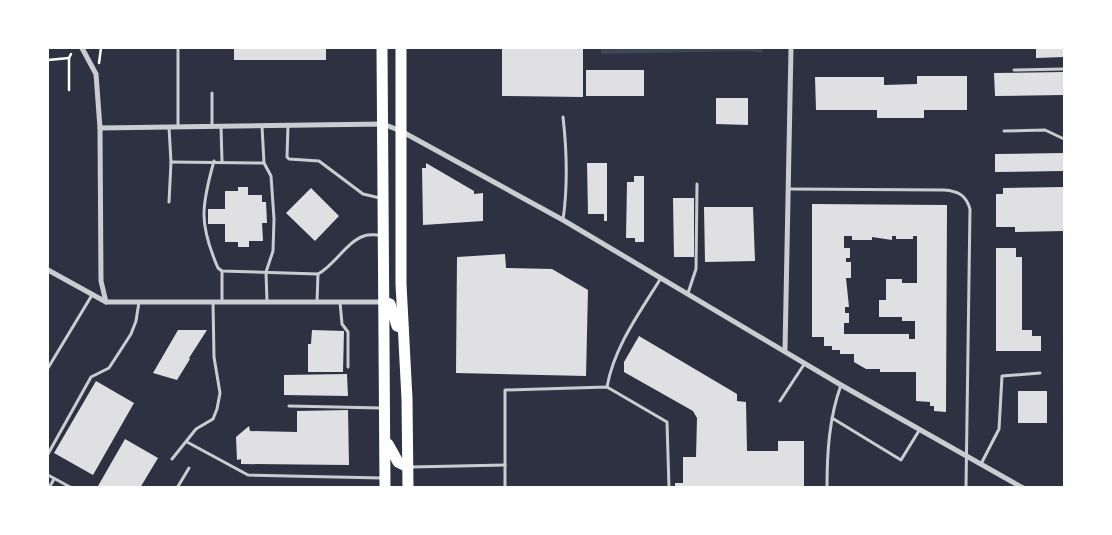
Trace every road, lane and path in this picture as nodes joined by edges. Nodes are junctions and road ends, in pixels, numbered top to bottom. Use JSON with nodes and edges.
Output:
{"nodes":[{"id":1,"x":82,"y":48,"type":"edge"},
{"id":2,"x":178,"y":48,"type":"edge"},
{"id":3,"x":382,"y":48,"type":"edge"},
{"id":4,"x":401,"y":48,"type":"edge"},
{"id":5,"x":791,"y":48,"type":"edge"},
{"id":6,"x":71,"y":54,"type":"dead end"},
{"id":7,"x":68,"y":58,"type":"junction"},
{"id":8,"x":48,"y":60,"type":"edge"},
{"id":9,"x":1064,"y":69,"type":"edge"},
{"id":10,"x":1014,"y":70,"type":"dead end"},
{"id":11,"x":68,"y":90,"type":"dead end"},
{"id":12,"x":212,"y":93,"type":"dead end"},
{"id":13,"x":563,"y":117,"type":"dead end"},
{"id":14,"x":383,"y":124,"type":"junction"},
{"id":15,"x":221,"y":126,"type":"junction"},
{"id":16,"x":262,"y":126,"type":"junction"},
{"id":17,"x":288,"y":126,"type":"junction"},
{"id":18,"x":169,"y":127,"type":"junction"},
{"id":19,"x":178,"y":127,"type":"junction"},
{"id":20,"x":212,"y":127,"type":"junction"},
{"id":21,"x":100,"y":128,"type":"junction"},
{"id":22,"x":401,"y":131,"type":"junction"},
{"id":23,"x":1004,"y":131,"type":"dead end"},
{"id":24,"x":1064,"y":139,"type":"edge"},
{"id":25,"x":222,"y":161,"type":"junction"},
{"id":26,"x":171,"y":162,"type":"junction"},
{"id":27,"x":214,"y":162,"type":"junction"},
{"id":28,"x":264,"y":163,"type":"junction"},
{"id":29,"x":698,"y":184,"type":"dead end"},
{"id":30,"x":789,"y":189,"type":"junction"},
{"id":31,"x":383,"y":198,"type":"junction"},
{"id":32,"x":169,"y":202,"type":"dead end"},
{"id":33,"x":563,"y":220,"type":"junction"},
{"id":34,"x":383,"y":235,"type":"junction"},
{"id":35,"x":48,"y":270,"type":"edge"},
{"id":36,"x":222,"y":271,"type":"junction"},
{"id":37,"x":266,"y":272,"type":"junction"},
{"id":38,"x":318,"y":274,"type":"junction"},
{"id":39,"x":661,"y":278,"type":"junction"},
{"id":40,"x":687,"y":294,"type":"junction"},
{"id":41,"x":92,"y":295,"type":"junction"},
{"id":42,"x":106,"y":302,"type":"junction"},
{"id":43,"x":139,"y":302,"type":"junction"},
{"id":44,"x":213,"y":302,"type":"junction"},
{"id":45,"x":222,"y":302,"type":"junction"},
{"id":46,"x":267,"y":302,"type":"junction"},
{"id":47,"x":317,"y":302,"type":"junction"},
{"id":48,"x":340,"y":302,"type":"junction"},
{"id":49,"x":384,"y":302,"type":"junction"},
{"id":50,"x":404,"y":328,"type":"junction"},
{"id":51,"x":785,"y":350,"type":"junction"},
{"id":52,"x":805,"y":363,"type":"junction"},
{"id":53,"x":348,"y":366,"type":"dead end"},
{"id":54,"x":48,"y":368,"type":"edge"},
{"id":55,"x":1040,"y":373,"type":"dead end"},
{"id":56,"x":841,"y":385,"type":"junction"},
{"id":57,"x":608,"y":387,"type":"junction"},
{"id":58,"x":780,"y":401,"type":"dead end"},
{"id":59,"x":289,"y":406,"type":"dead end"},
{"id":60,"x":386,"y":408,"type":"junction"},
{"id":61,"x":832,"y":418,"type":"junction"},
{"id":62,"x":920,"y":429,"type":"junction"},
{"id":63,"x":386,"y":440,"type":"junction"},
{"id":64,"x":188,"y":442,"type":"junction"},
{"id":65,"x":48,"y":454,"type":"edge"},
{"id":66,"x":966,"y":455,"type":"junction"},
{"id":67,"x":172,"y":459,"type":"dead end"},
{"id":68,"x":981,"y":464,"type":"junction"},
{"id":69,"x":506,"y":465,"type":"junction"},
{"id":70,"x":408,"y":467,"type":"junction"},
{"id":71,"x":189,"y":468,"type":"dead end"},
{"id":72,"x":48,"y":475,"type":"edge"},
{"id":73,"x":54,"y":479,"type":"junction"},
{"id":74,"x":385,"y":483,"type":"edge"},
{"id":75,"x":1015,"y":485,"type":"edge"},
{"id":76,"x":70,"y":487,"type":"edge"},
{"id":77,"x":49,"y":488,"type":"edge"},
{"id":78,"x":178,"y":488,"type":"edge"},
{"id":79,"x":408,"y":488,"type":"edge"},
{"id":80,"x":506,"y":488,"type":"edge"},
{"id":81,"x":668,"y":488,"type":"edge"},
{"id":82,"x":827,"y":488,"type":"edge"},
{"id":83,"x":966,"y":488,"type":"edge"},
{"id":84,"x":1023,"y":488,"type":"edge"}],
"edges":[{"from":1,"to":21,"type":"street"},
{"from":2,"to":19,"type":"lane"},
{"from":3,"to":14,"type":"main road"},
{"from":4,"to":22,"type":"main road"},
{"from":5,"to":30,"type":"street"},
{"from":6,"to":7,"type":"path"},
{"from":7,"to":8,"type":"path"},
{"from":7,"to":11,"type":"path"},
{"from":9,"to":10,"type":"lane"},
{"from":12,"to":20,"type":"lane"},
{"from":13,"to":33,"type":"lane"},
{"from":14,"to":17,"type":"street"},
{"from":14,"to":22,"type":"street"},
{"from":14,"to":31,"type":"main road"},
{"from":15,"to":16,"type":"street"},
{"from":15,"to":20,"type":"street"},
{"from":15,"to":25,"type":"lane"},
{"from":16,"to":17,"type":"street"},
{"from":16,"to":28,"type":"lane"},
{"from":17,"to":31,"type":"lane"},
{"from":18,"to":19,"type":"street"},
{"from":18,"to":21,"type":"street"},
{"from":18,"to":26,"type":"lane"},
{"from":19,"to":20,"type":"street"},
{"from":21,"to":42,"type":"street"},
{"from":22,"to":33,"type":"street"},
{"from":22,"to":50,"type":"main road"},
{"from":23,"to":24,"type":"lane"},
{"from":25,"to":27,"type":"lane"},
{"from":25,"to":28,"type":"lane"},
{"from":26,"to":27,"type":"lane"},
{"from":26,"to":32,"type":"lane"},
{"from":27,"to":36,"type":"lane"},
{"from":28,"to":37,"type":"lane"},
{"from":29,"to":40,"type":"lane"},
{"from":30,"to":51,"type":"street"},
{"from":30,"to":66,"type":"lane"},
{"from":31,"to":34,"type":"main road"},
{"from":33,"to":39,"type":"street"},
{"from":34,"to":38,"type":"lane"},
{"from":34,"to":49,"type":"main road"},
{"from":35,"to":41,"type":"street"},
{"from":36,"to":37,"type":"lane"},
{"from":36,"to":45,"type":"lane"},
{"from":37,"to":38,"type":"lane"},
{"from":37,"to":46,"type":"lane"},
{"from":38,"to":47,"type":"lane"},
{"from":39,"to":40,"type":"street"},
{"from":39,"to":57,"type":"lane"},
{"from":40,"to":51,"type":"street"},
{"from":41,"to":42,"type":"street"},
{"from":41,"to":54,"type":"lane"},
{"from":42,"to":43,"type":"street"},
{"from":43,"to":44,"type":"street"},
{"from":43,"to":65,"type":"lane"},
{"from":44,"to":45,"type":"street"},
{"from":44,"to":64,"type":"lane"},
{"from":45,"to":46,"type":"street"},
{"from":46,"to":47,"type":"street"},
{"from":47,"to":48,"type":"street"},
{"from":48,"to":49,"type":"street"},
{"from":48,"to":53,"type":"lane"},
{"from":49,"to":50,"type":"main road"},
{"from":49,"to":60,"type":"main road"},
{"from":50,"to":70,"type":"main road"},
{"from":51,"to":52,"type":"street"},
{"from":52,"to":56,"type":"street"},
{"from":52,"to":58,"type":"lane"},
{"from":55,"to":68,"type":"lane"},
{"from":56,"to":61,"type":"lane"},
{"from":56,"to":62,"type":"street"},
{"from":57,"to":69,"type":"lane"},
{"from":57,"to":81,"type":"lane"},
{"from":59,"to":60,"type":"lane"},
{"from":60,"to":63,"type":"main road"},
{"from":61,"to":62,"type":"lane"},
{"from":61,"to":82,"type":"lane"},
{"from":62,"to":66,"type":"street"},
{"from":63,"to":70,"type":"main road"},
{"from":63,"to":74,"type":"main road"},
{"from":64,"to":67,"type":"lane"},
{"from":64,"to":74,"type":"lane"},
{"from":66,"to":68,"type":"street"},
{"from":66,"to":83,"type":"lane"},
{"from":68,"to":75,"type":"street"},
{"from":69,"to":70,"type":"lane"},
{"from":69,"to":80,"type":"lane"},
{"from":70,"to":79,"type":"main road"},
{"from":71,"to":78,"type":"lane"},
{"from":72,"to":73,"type":"lane"},
{"from":73,"to":76,"type":"lane"},
{"from":73,"to":77,"type":"lane"},
{"from":75,"to":84,"type":"street"}]}
